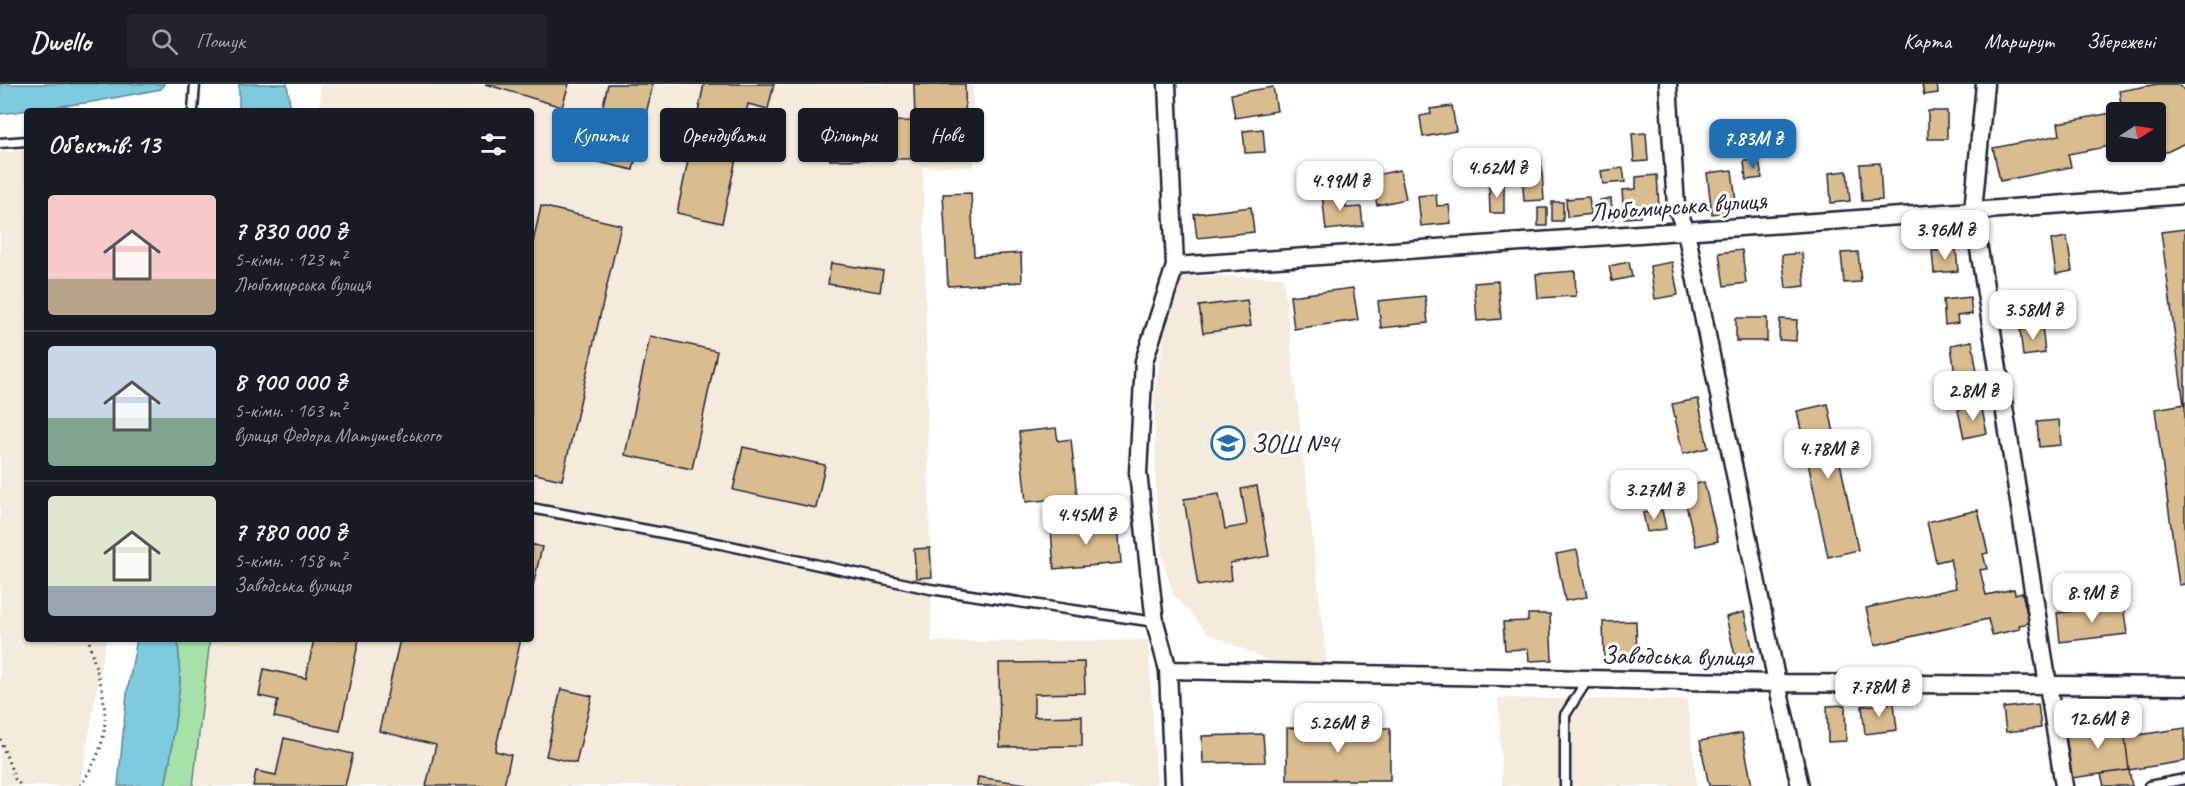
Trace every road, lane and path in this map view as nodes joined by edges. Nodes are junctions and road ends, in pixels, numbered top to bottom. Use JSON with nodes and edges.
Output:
{"nodes":[{"id":1,"x":195,"y":84,"type":"edge"},
{"id":2,"x":1167,"y":84,"type":"edge"},
{"id":3,"x":1668,"y":84,"type":"edge"},
{"id":4,"x":1985,"y":84,"type":"edge"},
{"id":5,"x":193,"y":108,"type":"edge"},
{"id":6,"x":24,"y":141,"type":"edge"},
{"id":7,"x":0,"y":143,"type":"edge"},
{"id":8,"x":2185,"y":195,"type":"edge"},
{"id":9,"x":1973,"y":212,"type":"junction"},
{"id":10,"x":1686,"y":231,"type":"junction"},
{"id":11,"x":1175,"y":266,"type":"junction"},
{"id":12,"x":534,"y":509,"type":"edge"},
{"id":13,"x":1155,"y":622,"type":"junction"},
{"id":14,"x":90,"y":642,"type":"edge"},
{"id":15,"x":1168,"y":670,"type":"junction"},
{"id":16,"x":1588,"y":679,"type":"junction"},
{"id":17,"x":1777,"y":683,"type":"junction"},
{"id":18,"x":2049,"y":685,"type":"junction"},
{"id":19,"x":2185,"y":686,"type":"edge"},
{"id":20,"x":0,"y":739,"type":"edge"},
{"id":21,"x":2185,"y":779,"type":"edge"},
{"id":22,"x":21,"y":786,"type":"edge"},
{"id":23,"x":80,"y":786,"type":"edge"},
{"id":24,"x":1173,"y":786,"type":"edge"},
{"id":25,"x":1565,"y":786,"type":"edge"},
{"id":26,"x":1800,"y":786,"type":"edge"},
{"id":27,"x":2064,"y":786,"type":"edge"},
{"id":28,"x":2149,"y":786,"type":"edge"}],
"edges":[{"from":1,"to":5,"type":"lane"},
{"from":2,"to":11,"type":"street"},
{"from":3,"to":10,"type":"street"},
{"from":4,"to":9,"type":"street"},
{"from":6,"to":7,"type":"lane"},
{"from":8,"to":9,"type":"street","name":"Любомирська вулиця"},
{"from":9,"to":10,"type":"street","name":"Любомирська вулиця"},
{"from":9,"to":18,"type":"street"},
{"from":10,"to":11,"type":"street","name":"Любомирська вулиця"},
{"from":10,"to":17,"type":"street"},
{"from":11,"to":13,"type":"street"},
{"from":12,"to":13,"type":"lane"},
{"from":13,"to":15,"type":"street"},
{"from":14,"to":23,"type":"path"},
{"from":15,"to":16,"type":"street","name":"Заводська вулиця"},
{"from":15,"to":24,"type":"street"},
{"from":16,"to":17,"type":"street","name":"Заводська вулиця"},
{"from":16,"to":25,"type":"lane"},
{"from":17,"to":18,"type":"street","name":"Заводська вулиця"},
{"from":17,"to":26,"type":"street"},
{"from":18,"to":19,"type":"street","name":"Заводська вулиця"},
{"from":18,"to":27,"type":"street"},
{"from":20,"to":22,"type":"path"},
{"from":21,"to":28,"type":"lane"}]}
